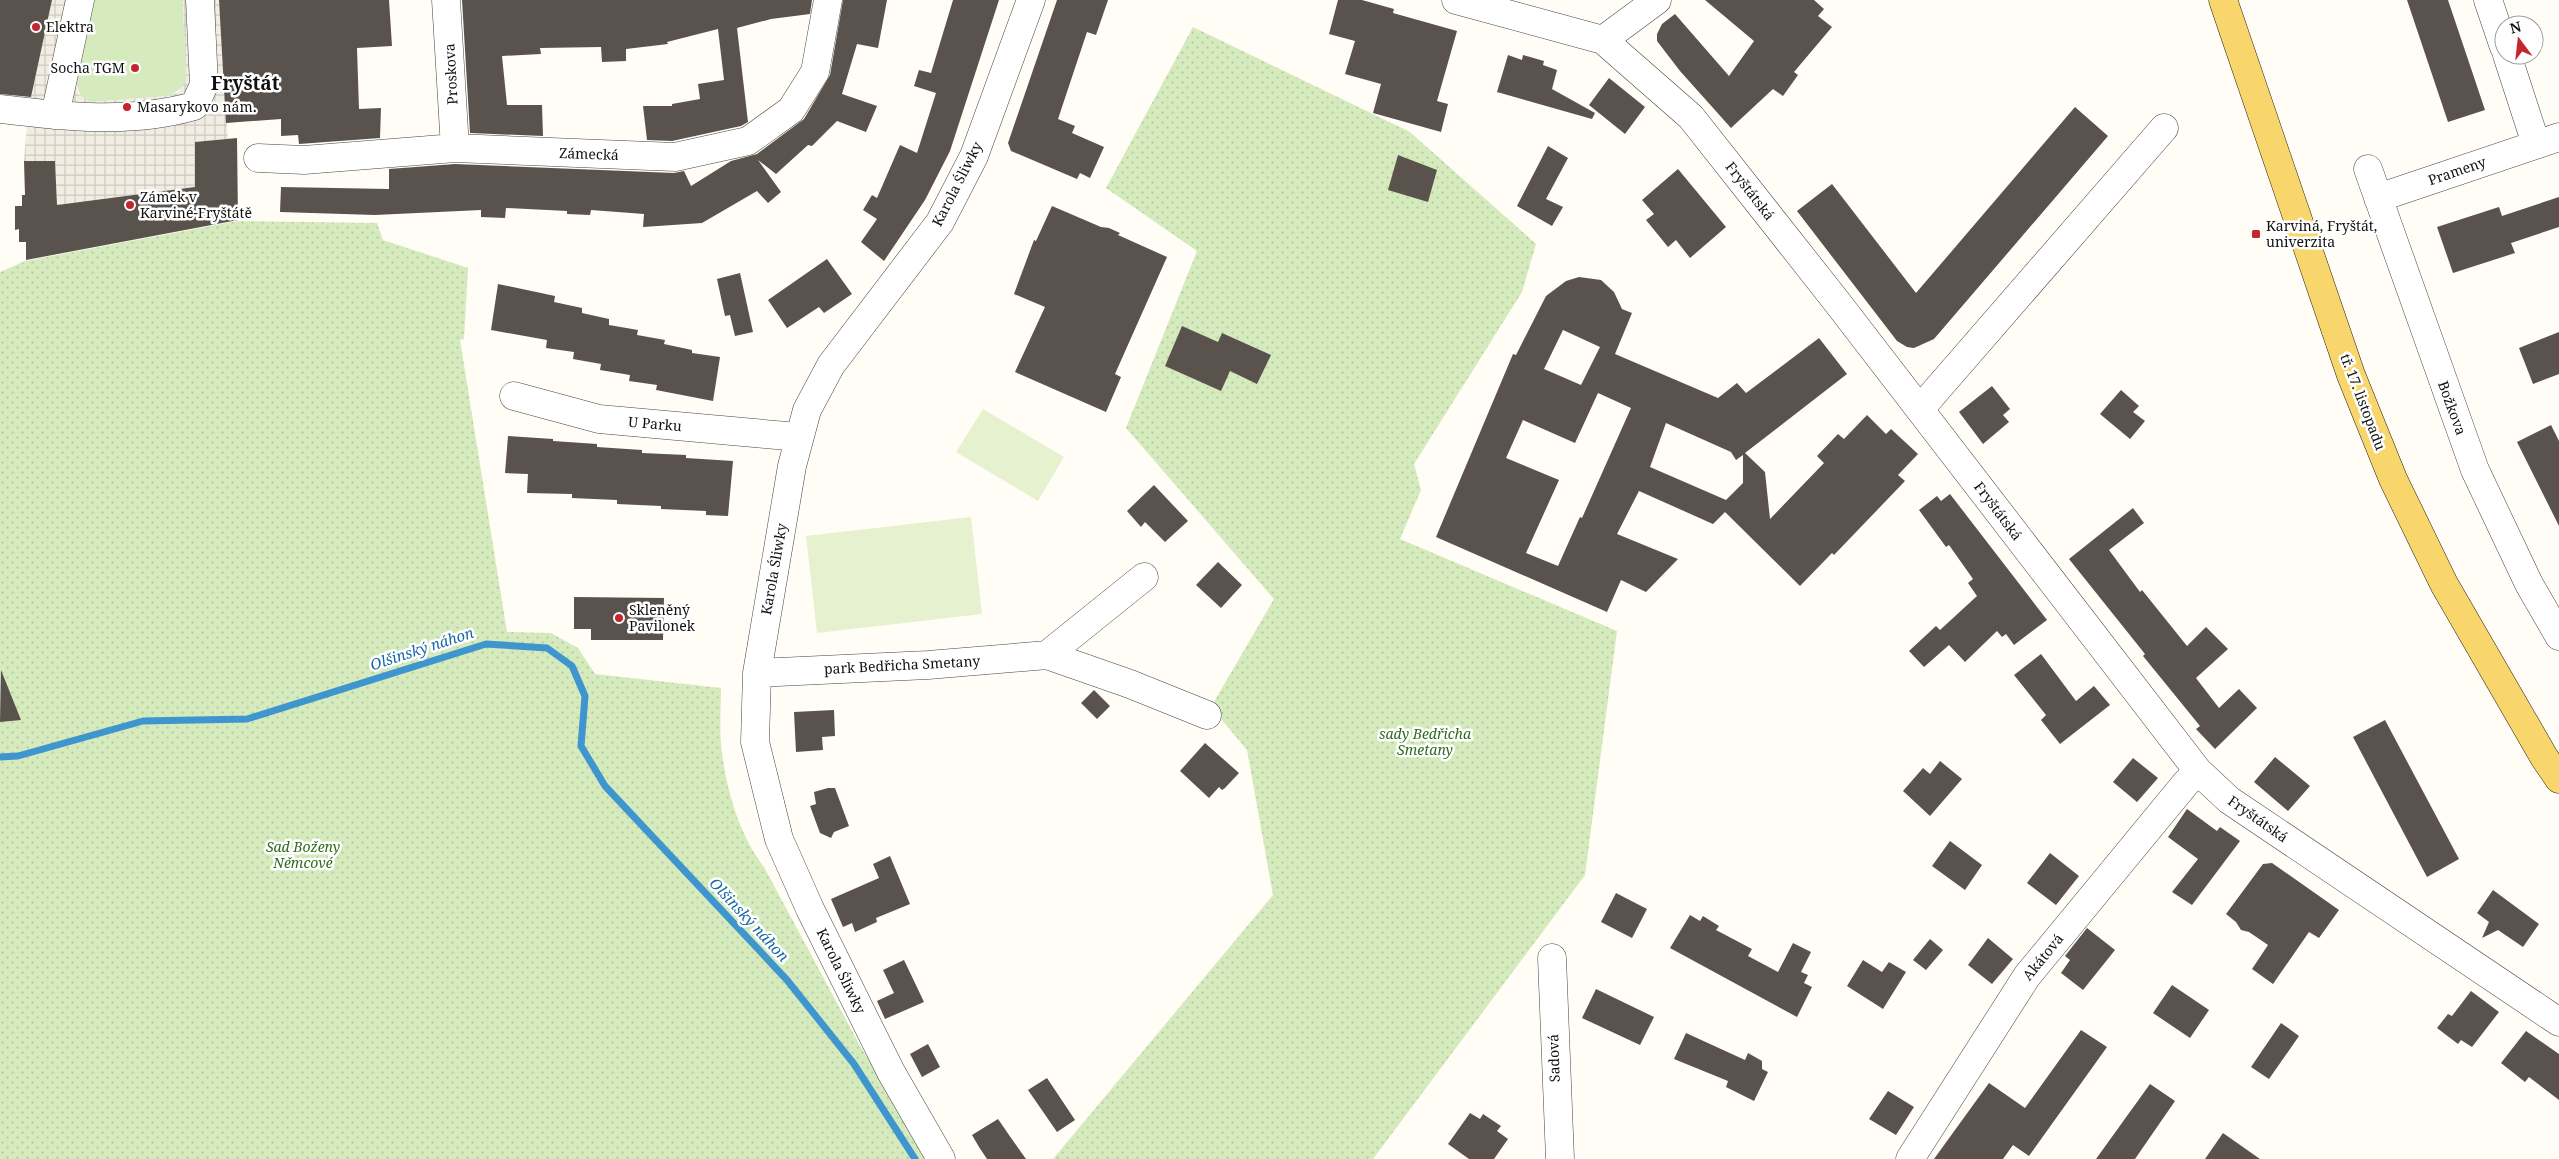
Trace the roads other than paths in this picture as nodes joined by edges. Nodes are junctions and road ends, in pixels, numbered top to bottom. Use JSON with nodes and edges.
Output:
{"nodes":[{"id":1,"x":80,"y":0,"type":"edge"},
{"id":2,"x":200,"y":0,"type":"edge"},
{"id":3,"x":446,"y":0,"type":"edge"},
{"id":4,"x":1031,"y":0,"type":"edge"},
{"id":5,"x":1456,"y":0,"type":"edge"},
{"id":6,"x":1657,"y":0,"type":"edge"},
{"id":7,"x":2222,"y":0,"type":"edge"},
{"id":8,"x":2488,"y":0,"type":"edge"},
{"id":9,"x":828,"y":6,"type":"edge"},
{"id":10,"x":2494,"y":18,"type":"edge"},
{"id":11,"x":1603,"y":40,"type":"junction"},
{"id":12,"x":2512,"y":65,"type":"edge"},
{"id":13,"x":0,"y":109,"type":"edge"},
{"id":14,"x":55,"y":116,"type":"junction"},
{"id":15,"x":2164,"y":128,"type":"dead end"},
{"id":16,"x":2548,"y":140,"type":"edge"},
{"id":17,"x":455,"y":148,"type":"junction"},
{"id":18,"x":258,"y":158,"type":"dead end"},
{"id":19,"x":2368,"y":169,"type":"dead end"},
{"id":20,"x":2378,"y":198,"type":"junction"},
{"id":21,"x":514,"y":396,"type":"dead end"},
{"id":22,"x":1920,"y":409,"type":"junction"},
{"id":23,"x":798,"y":437,"type":"junction"},
{"id":24,"x":1144,"y":577,"type":"dead end"},
{"id":25,"x":2559,"y":636,"type":"edge"},
{"id":26,"x":1047,"y":655,"type":"junction"},
{"id":27,"x":757,"y":673,"type":"junction"},
{"id":28,"x":1208,"y":714,"type":"dead end"},
{"id":29,"x":2198,"y":771,"type":"junction"},
{"id":30,"x":2559,"y":779,"type":"edge"},
{"id":31,"x":1552,"y":958,"type":"dead end"},
{"id":32,"x":2559,"y":1022,"type":"edge"},
{"id":33,"x":941,"y":1159,"type":"edge"},
{"id":34,"x":1560,"y":1159,"type":"edge"},
{"id":35,"x":1910,"y":1159,"type":"edge"}],
"edges":[{"from":1,"to":14,"type":"street"},
{"from":2,"to":14,"type":"street"},
{"from":3,"to":17,"type":"street","name":"Proskova"},
{"from":4,"to":23,"type":"street","name":"Karola Śliwky"},
{"from":5,"to":11,"type":"street","name":"Fryštátská"},
{"from":6,"to":11,"type":"street"},
{"from":7,"to":30,"type":"main road","name":"tř. 17. listopadu"},
{"from":8,"to":10,"type":"street"},
{"from":9,"to":17,"type":"street","name":"Zámecká"},
{"from":11,"to":22,"type":"street","name":"Fryštátská"},
{"from":12,"to":16,"type":"street","name":"Prameny"},
{"from":13,"to":14,"type":"street"},
{"from":15,"to":22,"type":"street"},
{"from":16,"to":20,"type":"street","name":"Prameny"},
{"from":17,"to":18,"type":"street","name":"Zámecká"},
{"from":19,"to":20,"type":"street","name":"Božkova"},
{"from":20,"to":25,"type":"street","name":"Božkova"},
{"from":21,"to":23,"type":"street","name":"U Parku"},
{"from":22,"to":29,"type":"street","name":"Fryštátská"},
{"from":23,"to":27,"type":"street","name":"Karola Śliwky"},
{"from":24,"to":26,"type":"street"},
{"from":26,"to":27,"type":"street","name":"park Bedřicha Smetany"},
{"from":26,"to":28,"type":"street","name":"park Bedřicha Smetany"},
{"from":27,"to":33,"type":"street","name":"Karola Śliwky"},
{"from":29,"to":32,"type":"street","name":"Fryštátská"},
{"from":29,"to":35,"type":"street","name":"Akátová"},
{"from":31,"to":34,"type":"street","name":"Sadová"}]}
